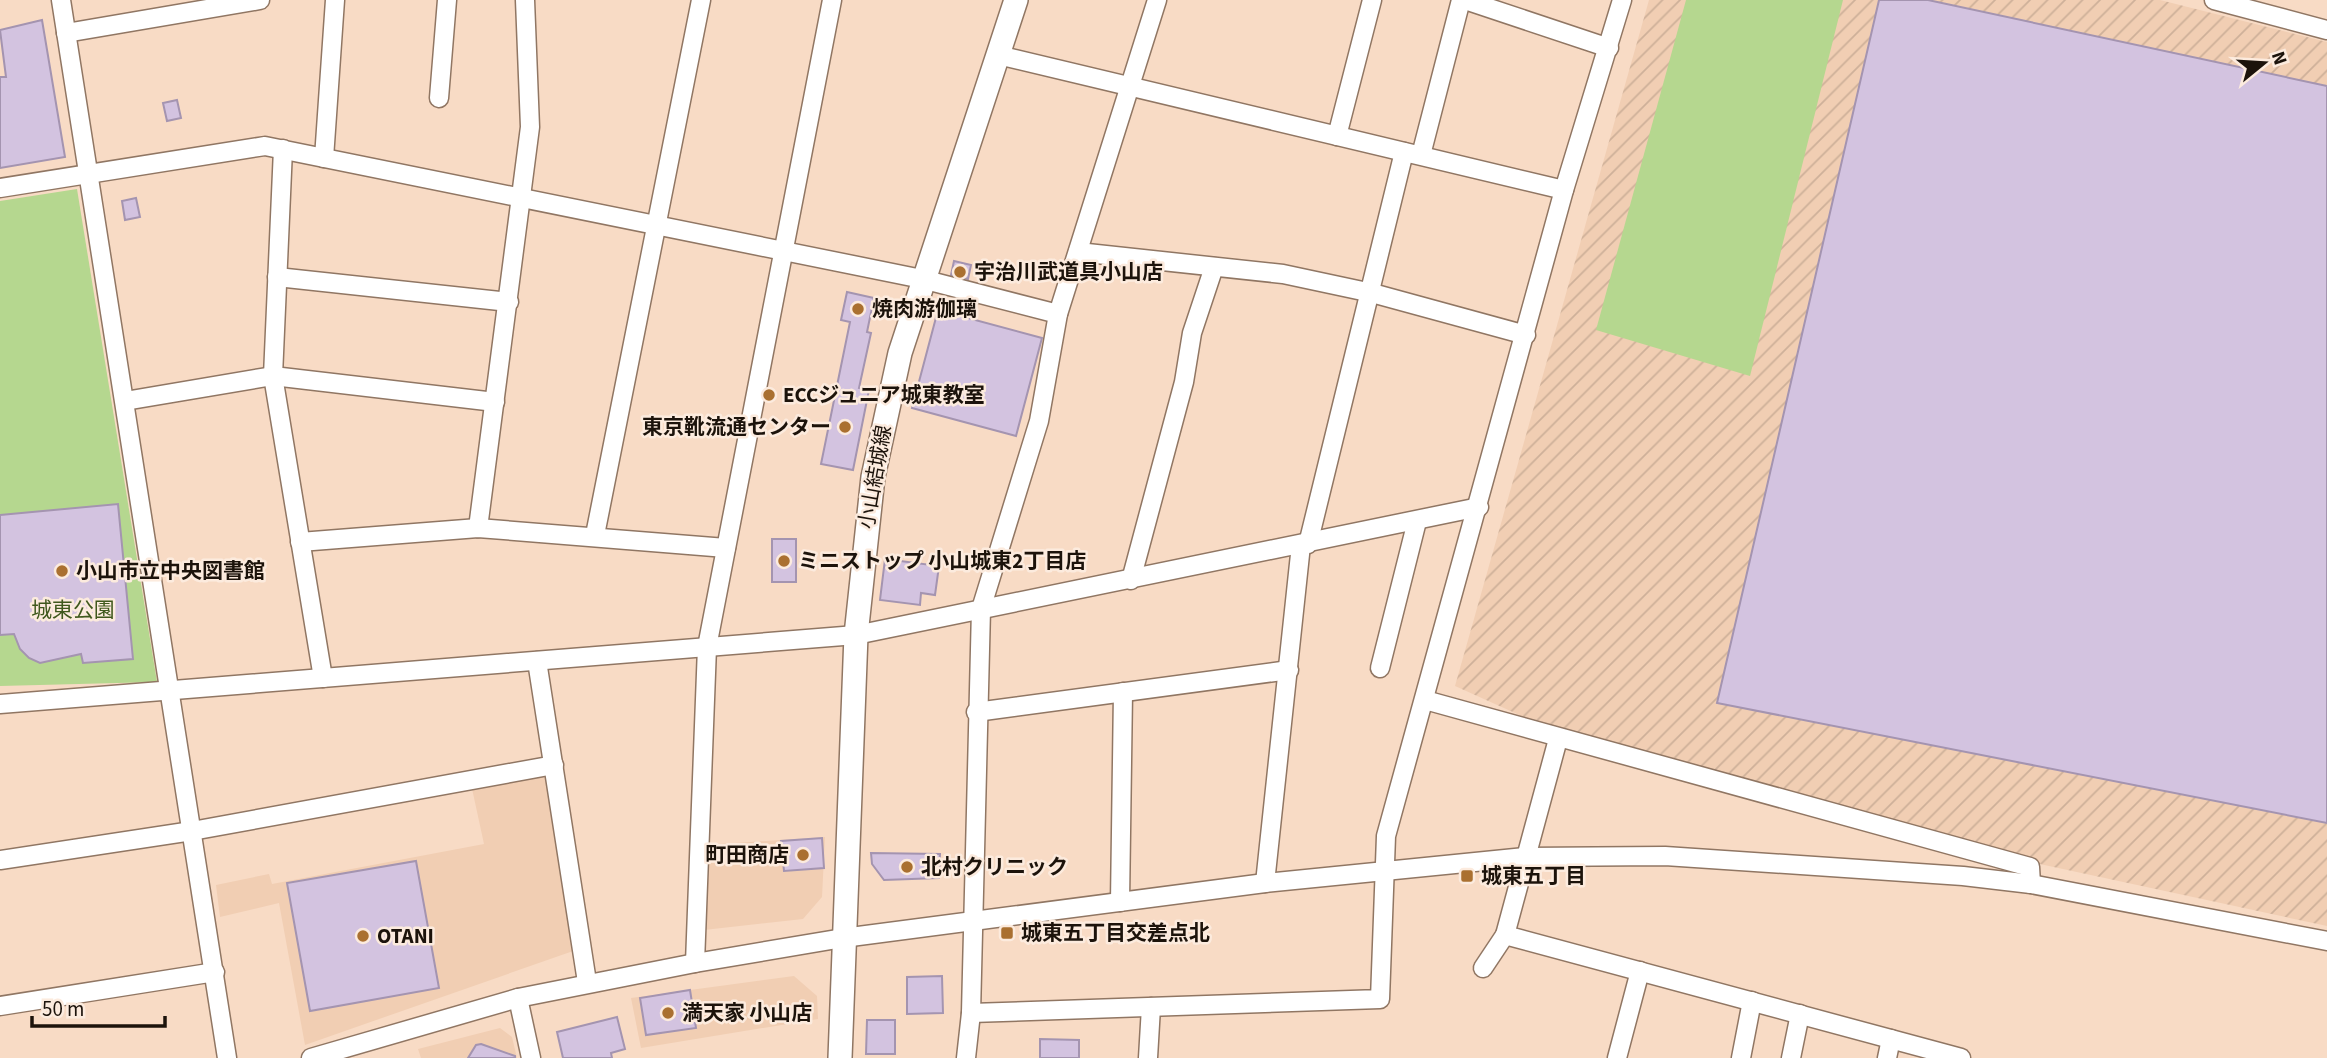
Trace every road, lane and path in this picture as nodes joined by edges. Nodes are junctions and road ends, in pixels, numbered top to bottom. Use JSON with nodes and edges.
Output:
{"nodes":[{"id":1,"x":61,"y":0,"type":"edge"},
{"id":2,"x":260,"y":0,"type":"edge"},
{"id":3,"x":335,"y":0,"type":"edge"},
{"id":4,"x":447,"y":0,"type":"edge"},
{"id":5,"x":525,"y":0,"type":"edge"},
{"id":6,"x":701,"y":0,"type":"edge"},
{"id":7,"x":832,"y":0,"type":"edge"},
{"id":8,"x":1016,"y":0,"type":"edge"},
{"id":9,"x":1157,"y":0,"type":"edge"},
{"id":10,"x":1373,"y":0,"type":"edge"},
{"id":11,"x":1463,"y":0,"type":"edge"},
{"id":12,"x":1622,"y":0,"type":"edge"},
{"id":13,"x":2214,"y":0,"type":"edge"},
{"id":14,"x":2286,"y":0,"type":"edge"},
{"id":15,"x":2280,"y":18,"type":"junction"},
{"id":16,"x":2327,"y":30,"type":"edge"},
{"id":17,"x":66,"y":33,"type":"junction"},
{"id":18,"x":1609,"y":48,"type":"junction"},
{"id":19,"x":998,"y":55,"type":"junction"},
{"id":20,"x":1130,"y":86,"type":"junction"},
{"id":21,"x":439,"y":98,"type":"dead end"},
{"id":22,"x":1337,"y":136,"type":"junction"},
{"id":23,"x":283,"y":149,"type":"junction"},
{"id":24,"x":1412,"y":154,"type":"junction"},
{"id":25,"x":324,"y":158,"type":"junction"},
{"id":26,"x":89,"y":173,"type":"junction"},
{"id":27,"x":0,"y":188,"type":"edge"},
{"id":28,"x":1564,"y":190,"type":"junction"},
{"id":29,"x":523,"y":197,"type":"junction"},
{"id":30,"x":655,"y":226,"type":"junction"},
{"id":31,"x":784,"y":251,"type":"junction"},
{"id":32,"x":1078,"y":252,"type":"junction"},
{"id":33,"x":1214,"y":267,"type":"junction"},
{"id":34,"x":277,"y":277,"type":"junction"},
{"id":35,"x":922,"y":279,"type":"junction"},
{"id":36,"x":1371,"y":293,"type":"junction"},
{"id":37,"x":509,"y":302,"type":"junction"},
{"id":38,"x":1058,"y":314,"type":"junction"},
{"id":39,"x":1526,"y":335,"type":"junction"},
{"id":40,"x":273,"y":376,"type":"junction"},
{"id":41,"x":125,"y":401,"type":"junction"},
{"id":42,"x":495,"y":402,"type":"junction"},
{"id":43,"x":1479,"y":507,"type":"junction"},
{"id":44,"x":1417,"y":521,"type":"junction"},
{"id":45,"x":478,"y":528,"type":"junction"},
{"id":46,"x":595,"y":535,"type":"junction"},
{"id":47,"x":300,"y":542,"type":"junction"},
{"id":48,"x":1304,"y":545,"type":"junction"},
{"id":49,"x":726,"y":548,"type":"junction"},
{"id":50,"x":1131,"y":580,"type":"junction"},
{"id":51,"x":981,"y":609,"type":"junction"},
{"id":52,"x":856,"y":635,"type":"junction"},
{"id":53,"x":707,"y":647,"type":"junction"},
{"id":54,"x":537,"y":661,"type":"junction"},
{"id":55,"x":1380,"y":667,"type":"dead end"},
{"id":56,"x":1289,"y":670,"type":"junction"},
{"id":57,"x":323,"y":678,"type":"junction"},
{"id":58,"x":170,"y":690,"type":"junction"},
{"id":59,"x":1123,"y":692,"type":"junction"},
{"id":60,"x":1425,"y":700,"type":"junction"},
{"id":61,"x":0,"y":704,"type":"edge"},
{"id":62,"x":976,"y":712,"type":"junction"},
{"id":63,"x":1558,"y":739,"type":"junction"},
{"id":64,"x":554,"y":765,"type":"junction"},
{"id":65,"x":192,"y":831,"type":"junction"},
{"id":66,"x":1525,"y":858,"type":"junction"},
{"id":67,"x":0,"y":860,"type":"edge"},
{"id":68,"x":1383,"y":869,"type":"junction"},
{"id":69,"x":1265,"y":883,"type":"junction"},
{"id":70,"x":2031,"y":884,"type":"junction"},
{"id":71,"x":1120,"y":902,"type":"junction"},
{"id":72,"x":972,"y":922,"type":"junction"},
{"id":73,"x":1505,"y":935,"type":"junction"},
{"id":74,"x":844,"y":938,"type":"junction"},
{"id":75,"x":2327,"y":941,"type":"edge"},
{"id":76,"x":695,"y":963,"type":"junction"},
{"id":77,"x":1483,"y":968,"type":"dead end"},
{"id":78,"x":1640,"y":971,"type":"junction"},
{"id":79,"x":215,"y":972,"type":"junction"},
{"id":80,"x":587,"y":982,"type":"junction"},
{"id":81,"x":518,"y":998,"type":"junction"},
{"id":82,"x":1752,"y":1001,"type":"junction"},
{"id":83,"x":0,"y":1006,"type":"edge"},
{"id":84,"x":1152,"y":1007,"type":"junction"},
{"id":85,"x":971,"y":1013,"type":"junction"},
{"id":86,"x":1800,"y":1014,"type":"junction"},
{"id":87,"x":1891,"y":1039,"type":"junction"},
{"id":88,"x":227,"y":1058,"type":"edge"},
{"id":89,"x":311,"y":1058,"type":"edge"},
{"id":90,"x":531,"y":1058,"type":"edge"},
{"id":91,"x":840,"y":1058,"type":"edge"},
{"id":92,"x":966,"y":1058,"type":"edge"},
{"id":93,"x":1148,"y":1058,"type":"edge"},
{"id":94,"x":1617,"y":1058,"type":"edge"},
{"id":95,"x":1741,"y":1058,"type":"edge"},
{"id":96,"x":1791,"y":1058,"type":"edge"},
{"id":97,"x":1887,"y":1058,"type":"edge"},
{"id":98,"x":1961,"y":1058,"type":"edge"}],
"edges":[{"from":1,"to":17,"type":"street"},
{"from":2,"to":17,"type":"street"},
{"from":3,"to":25,"type":"street"},
{"from":4,"to":21,"type":"street"},
{"from":5,"to":29,"type":"street"},
{"from":6,"to":30,"type":"street"},
{"from":7,"to":31,"type":"street"},
{"from":8,"to":19,"type":"main road","name":"小山結城線"},
{"from":9,"to":20,"type":"street"},
{"from":10,"to":22,"type":"street"},
{"from":11,"to":18,"type":"street"},
{"from":11,"to":24,"type":"street"},
{"from":12,"to":18,"type":"street"},
{"from":13,"to":15,"type":"street"},
{"from":14,"to":15,"type":"street"},
{"from":15,"to":16,"type":"street"},
{"from":17,"to":26,"type":"street"},
{"from":18,"to":28,"type":"street"},
{"from":19,"to":20,"type":"street"},
{"from":19,"to":35,"type":"main road","name":"小山結城線"},
{"from":20,"to":22,"type":"street"},
{"from":20,"to":32,"type":"street"},
{"from":22,"to":24,"type":"street"},
{"from":23,"to":25,"type":"street"},
{"from":23,"to":26,"type":"street"},
{"from":23,"to":34,"type":"street"},
{"from":24,"to":28,"type":"street"},
{"from":24,"to":36,"type":"street"},
{"from":25,"to":29,"type":"street"},
{"from":26,"to":27,"type":"street"},
{"from":26,"to":41,"type":"street"},
{"from":28,"to":39,"type":"street"},
{"from":29,"to":30,"type":"street"},
{"from":29,"to":37,"type":"street"},
{"from":30,"to":31,"type":"street"},
{"from":30,"to":46,"type":"street"},
{"from":31,"to":35,"type":"street"},
{"from":31,"to":49,"type":"street"},
{"from":32,"to":33,"type":"street"},
{"from":32,"to":38,"type":"street"},
{"from":33,"to":36,"type":"street"},
{"from":33,"to":50,"type":"street"},
{"from":34,"to":37,"type":"street"},
{"from":34,"to":40,"type":"street"},
{"from":35,"to":38,"type":"street"},
{"from":35,"to":52,"type":"main road","name":"小山結城線"},
{"from":36,"to":39,"type":"street"},
{"from":36,"to":48,"type":"street"},
{"from":37,"to":42,"type":"street"},
{"from":38,"to":51,"type":"street"},
{"from":39,"to":43,"type":"street"},
{"from":40,"to":41,"type":"street"},
{"from":40,"to":42,"type":"street"},
{"from":40,"to":47,"type":"street"},
{"from":41,"to":58,"type":"street"},
{"from":42,"to":45,"type":"street"},
{"from":43,"to":44,"type":"street"},
{"from":43,"to":60,"type":"street"},
{"from":44,"to":48,"type":"street"},
{"from":44,"to":55,"type":"street"},
{"from":45,"to":46,"type":"street"},
{"from":45,"to":47,"type":"street"},
{"from":46,"to":49,"type":"street"},
{"from":47,"to":57,"type":"street"},
{"from":48,"to":50,"type":"street"},
{"from":48,"to":56,"type":"street"},
{"from":49,"to":53,"type":"street"},
{"from":50,"to":51,"type":"street"},
{"from":51,"to":52,"type":"street"},
{"from":51,"to":62,"type":"street"},
{"from":52,"to":53,"type":"street"},
{"from":52,"to":74,"type":"main road","name":"小山結城線"},
{"from":53,"to":54,"type":"street"},
{"from":53,"to":76,"type":"street"},
{"from":54,"to":57,"type":"street"},
{"from":54,"to":64,"type":"street"},
{"from":56,"to":59,"type":"street"},
{"from":56,"to":69,"type":"street"},
{"from":57,"to":58,"type":"street"},
{"from":58,"to":61,"type":"street"},
{"from":58,"to":65,"type":"street"},
{"from":59,"to":62,"type":"street"},
{"from":59,"to":71,"type":"street"},
{"from":60,"to":63,"type":"street"},
{"from":60,"to":68,"type":"street"},
{"from":62,"to":72,"type":"street"},
{"from":63,"to":66,"type":"street"},
{"from":63,"to":70,"type":"street"},
{"from":64,"to":65,"type":"street"},
{"from":64,"to":80,"type":"street"},
{"from":65,"to":67,"type":"street"},
{"from":65,"to":79,"type":"street"},
{"from":66,"to":68,"type":"street"},
{"from":66,"to":70,"type":"street"},
{"from":66,"to":73,"type":"street"},
{"from":68,"to":69,"type":"street"},
{"from":68,"to":84,"type":"street"},
{"from":69,"to":71,"type":"street"},
{"from":70,"to":75,"type":"street"},
{"from":71,"to":72,"type":"street"},
{"from":72,"to":74,"type":"street"},
{"from":72,"to":85,"type":"street"},
{"from":73,"to":77,"type":"street"},
{"from":73,"to":78,"type":"street"},
{"from":74,"to":76,"type":"street"},
{"from":74,"to":91,"type":"main road","name":"小山結城線"},
{"from":76,"to":80,"type":"street"},
{"from":78,"to":82,"type":"street"},
{"from":78,"to":94,"type":"street"},
{"from":79,"to":83,"type":"street"},
{"from":79,"to":88,"type":"street"},
{"from":80,"to":81,"type":"street"},
{"from":81,"to":89,"type":"street"},
{"from":81,"to":90,"type":"street"},
{"from":82,"to":86,"type":"street"},
{"from":82,"to":95,"type":"street"},
{"from":84,"to":85,"type":"street"},
{"from":84,"to":93,"type":"street"},
{"from":85,"to":92,"type":"street"},
{"from":86,"to":87,"type":"street"},
{"from":86,"to":96,"type":"street"},
{"from":87,"to":97,"type":"street"},
{"from":87,"to":98,"type":"street"}]}
